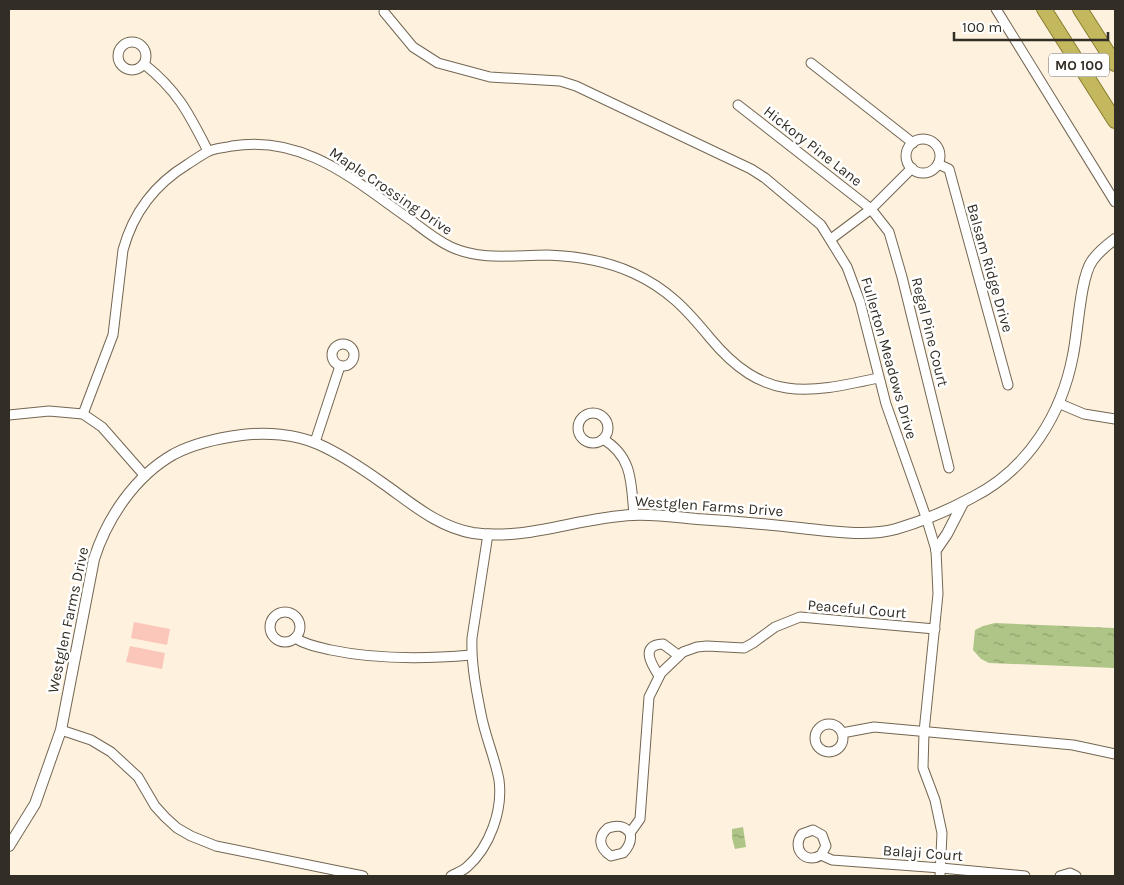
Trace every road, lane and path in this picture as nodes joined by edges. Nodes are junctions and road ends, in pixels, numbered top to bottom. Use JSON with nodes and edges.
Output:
{"nodes":[{"id":1,"x":996,"y":9,"type":"edge"},
{"id":2,"x":1044,"y":9,"type":"edge"},
{"id":3,"x":1080,"y":9,"type":"edge"},
{"id":4,"x":384,"y":12,"type":"dead end"},
{"id":5,"x":811,"y":63,"type":"dead end"},
{"id":6,"x":144,"y":64,"type":"dead end"},
{"id":7,"x":1115,"y":64,"type":"edge"},
{"id":8,"x":738,"y":105,"type":"dead end"},
{"id":9,"x":1115,"y":121,"type":"edge"},
{"id":10,"x":913,"y":142,"type":"junction"},
{"id":11,"x":208,"y":151,"type":"junction"},
{"id":12,"x":938,"y":164,"type":"junction"},
{"id":13,"x":912,"y":168,"type":"junction"},
{"id":14,"x":1115,"y":202,"type":"edge"},
{"id":15,"x":871,"y":209,"type":"junction"},
{"id":16,"x":1115,"y":239,"type":"edge"},
{"id":17,"x":831,"y":240,"type":"junction"},
{"id":18,"x":340,"y":366,"type":"dead end"},
{"id":19,"x":878,"y":378,"type":"junction"},
{"id":20,"x":1008,"y":385,"type":"dead end"},
{"id":21,"x":1058,"y":403,"type":"junction"},
{"id":22,"x":82,"y":414,"type":"junction"},
{"id":23,"x":9,"y":415,"type":"edge"},
{"id":24,"x":1115,"y":419,"type":"edge"},
{"id":25,"x":603,"y":439,"type":"dead end"},
{"id":26,"x":315,"y":442,"type":"junction"},
{"id":27,"x":949,"y":468,"type":"dead end"},
{"id":28,"x":145,"y":476,"type":"junction"},
{"id":29,"x":962,"y":503,"type":"junction"},
{"id":30,"x":634,"y":515,"type":"junction"},
{"id":31,"x":926,"y":517,"type":"junction"},
{"id":32,"x":488,"y":534,"type":"junction"},
{"id":33,"x":936,"y":550,"type":"junction"},
{"id":34,"x":935,"y":629,"type":"junction"},
{"id":35,"x":295,"y":638,"type":"dead end"},
{"id":36,"x":471,"y":655,"type":"junction"},
{"id":37,"x":678,"y":655,"type":"junction"},
{"id":38,"x":659,"y":676,"type":"junction"},
{"id":39,"x":62,"y":730,"type":"junction"},
{"id":40,"x":924,"y":732,"type":"junction"},
{"id":41,"x":842,"y":733,"type":"dead end"},
{"id":42,"x":1115,"y":754,"type":"edge"},
{"id":43,"x":630,"y":833,"type":"dead end"},
{"id":44,"x":9,"y":846,"type":"edge"},
{"id":45,"x":821,"y":855,"type":"dead end"},
{"id":46,"x":940,"y":872,"type":"edge"},
{"id":47,"x":363,"y":876,"type":"edge"},
{"id":48,"x":451,"y":876,"type":"edge"},
{"id":49,"x":1025,"y":876,"type":"edge"},
{"id":50,"x":1060,"y":876,"type":"edge"},
{"id":51,"x":1076,"y":876,"type":"edge"}],
"edges":[{"from":1,"to":14,"type":"street"},
{"from":2,"to":9,"type":"highway","number":"MO 100"},
{"from":3,"to":7,"type":"highway","number":"MO 100"},
{"from":4,"to":17,"type":"street","name":"Fullerton Meadows Drive"},
{"from":5,"to":10,"type":"street"},
{"from":6,"to":11,"type":"street"},
{"from":8,"to":15,"type":"street","name":"Hickory Pine Lane"},
{"from":10,"to":12,"type":"street"},
{"from":10,"to":13,"type":"street"},
{"from":11,"to":19,"type":"street","name":"Maple Crossing Drive"},
{"from":11,"to":22,"type":"street","name":"Maple Crossing Drive"},
{"from":12,"to":13,"type":"street"},
{"from":12,"to":20,"type":"street","name":"Balsam Ridge Drive"},
{"from":13,"to":15,"type":"street"},
{"from":15,"to":17,"type":"street"},
{"from":15,"to":27,"type":"street","name":"Regal Pine Court"},
{"from":16,"to":21,"type":"street","name":"Westglen Farms Drive"},
{"from":17,"to":19,"type":"street","name":"Fullerton Meadows Drive"},
{"from":18,"to":26,"type":"street"},
{"from":19,"to":31,"type":"street","name":"Fullerton Meadows Drive"},
{"from":21,"to":24,"type":"street"},
{"from":21,"to":29,"type":"street","name":"Westglen Farms Drive"},
{"from":22,"to":23,"type":"street"},
{"from":22,"to":28,"type":"street"},
{"from":25,"to":30,"type":"street"},
{"from":26,"to":28,"type":"street","name":"Westglen Farms Drive"},
{"from":26,"to":32,"type":"street","name":"Westglen Farms Drive"},
{"from":28,"to":39,"type":"street","name":"Westglen Farms Drive"},
{"from":29,"to":31,"type":"street","name":"Westglen Farms Drive"},
{"from":29,"to":33,"type":"street"},
{"from":30,"to":31,"type":"street","name":"Westglen Farms Drive"},
{"from":30,"to":32,"type":"street","name":"Westglen Farms Drive"},
{"from":31,"to":33,"type":"street","name":"Fullerton Meadows Drive"},
{"from":32,"to":36,"type":"street"},
{"from":33,"to":34,"type":"street","name":"Fullerton Meadows Drive"},
{"from":34,"to":37,"type":"street","name":"Peaceful Court"},
{"from":34,"to":40,"type":"street","name":"Fullerton Meadows Drive"},
{"from":35,"to":36,"type":"street"},
{"from":36,"to":48,"type":"street"},
{"from":37,"to":38,"type":"street","name":"Peaceful Court"},
{"from":37,"to":38,"type":"street"},
{"from":38,"to":43,"type":"street","name":"Peaceful Court"},
{"from":39,"to":44,"type":"street","name":"Westglen Farms Drive"},
{"from":39,"to":47,"type":"street"},
{"from":40,"to":41,"type":"street"},
{"from":40,"to":42,"type":"street"},
{"from":40,"to":46,"type":"street","name":"Fullerton Meadows Drive"},
{"from":45,"to":46,"type":"street","name":"Balaji Court"},
{"from":46,"to":49,"type":"street","name":"Balaji Court"},
{"from":50,"to":51,"type":"street"}]}
